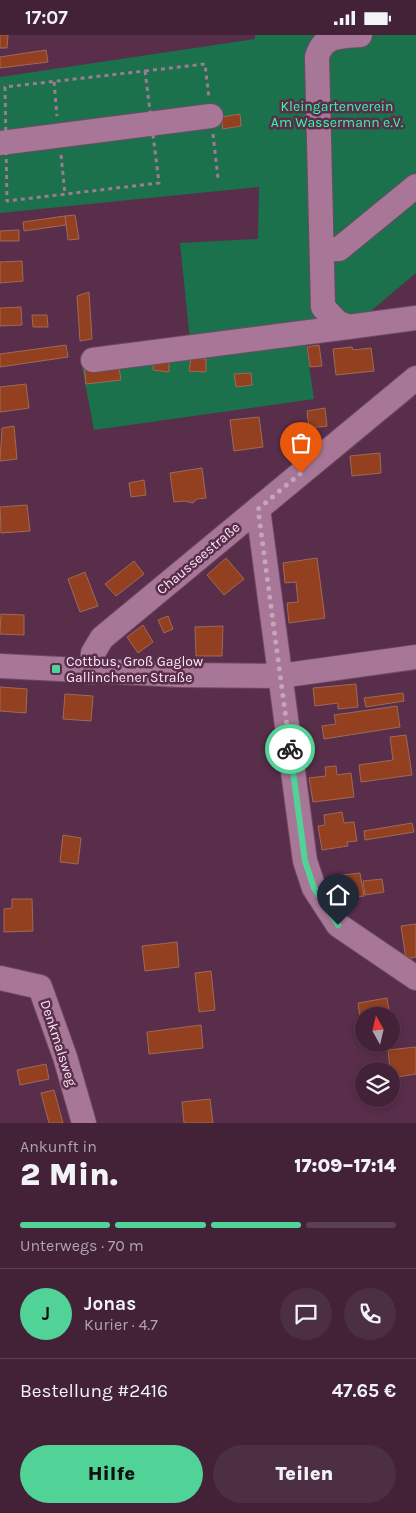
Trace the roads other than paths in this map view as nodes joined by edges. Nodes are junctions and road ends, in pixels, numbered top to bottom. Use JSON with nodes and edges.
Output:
{"nodes":[{"id":1,"x":360,"y":35,"type":"edge"},
{"id":2,"x":211,"y":116,"type":"dead end"},
{"id":3,"x":0,"y":143,"type":"edge"},
{"id":4,"x":416,"y":186,"type":"edge"},
{"id":5,"x":322,"y":250,"type":"junction"},
{"id":6,"x":416,"y":318,"type":"edge"},
{"id":7,"x":348,"y":327,"type":"junction"},
{"id":8,"x":93,"y":360,"type":"dead end"},
{"id":9,"x":416,"y":378,"type":"edge"},
{"id":10,"x":258,"y":509,"type":"junction"},
{"id":11,"x":416,"y":657,"type":"edge"},
{"id":12,"x":0,"y":666,"type":"edge"},
{"id":13,"x":92,"y":672,"type":"junction"},
{"id":14,"x":280,"y":676,"type":"junction"},
{"id":15,"x":416,"y":978,"type":"edge"},
{"id":16,"x":7,"y":979,"type":"edge"},
{"id":17,"x":84,"y":1123,"type":"edge"}],
"edges":[{"from":1,"to":5,"type":"street"},
{"from":2,"to":3,"type":"street"},
{"from":4,"to":5,"type":"street"},
{"from":5,"to":7,"type":"street"},
{"from":6,"to":7,"type":"street"},
{"from":7,"to":8,"type":"street"},
{"from":9,"to":10,"type":"street","name":"Chausseestraße"},
{"from":10,"to":13,"type":"street","name":"Chausseestraße"},
{"from":10,"to":14,"type":"street"},
{"from":11,"to":14,"type":"street"},
{"from":12,"to":13,"type":"street"},
{"from":13,"to":14,"type":"street"},
{"from":14,"to":15,"type":"street"},
{"from":16,"to":17,"type":"street","name":"Denkmalsweg"}]}
